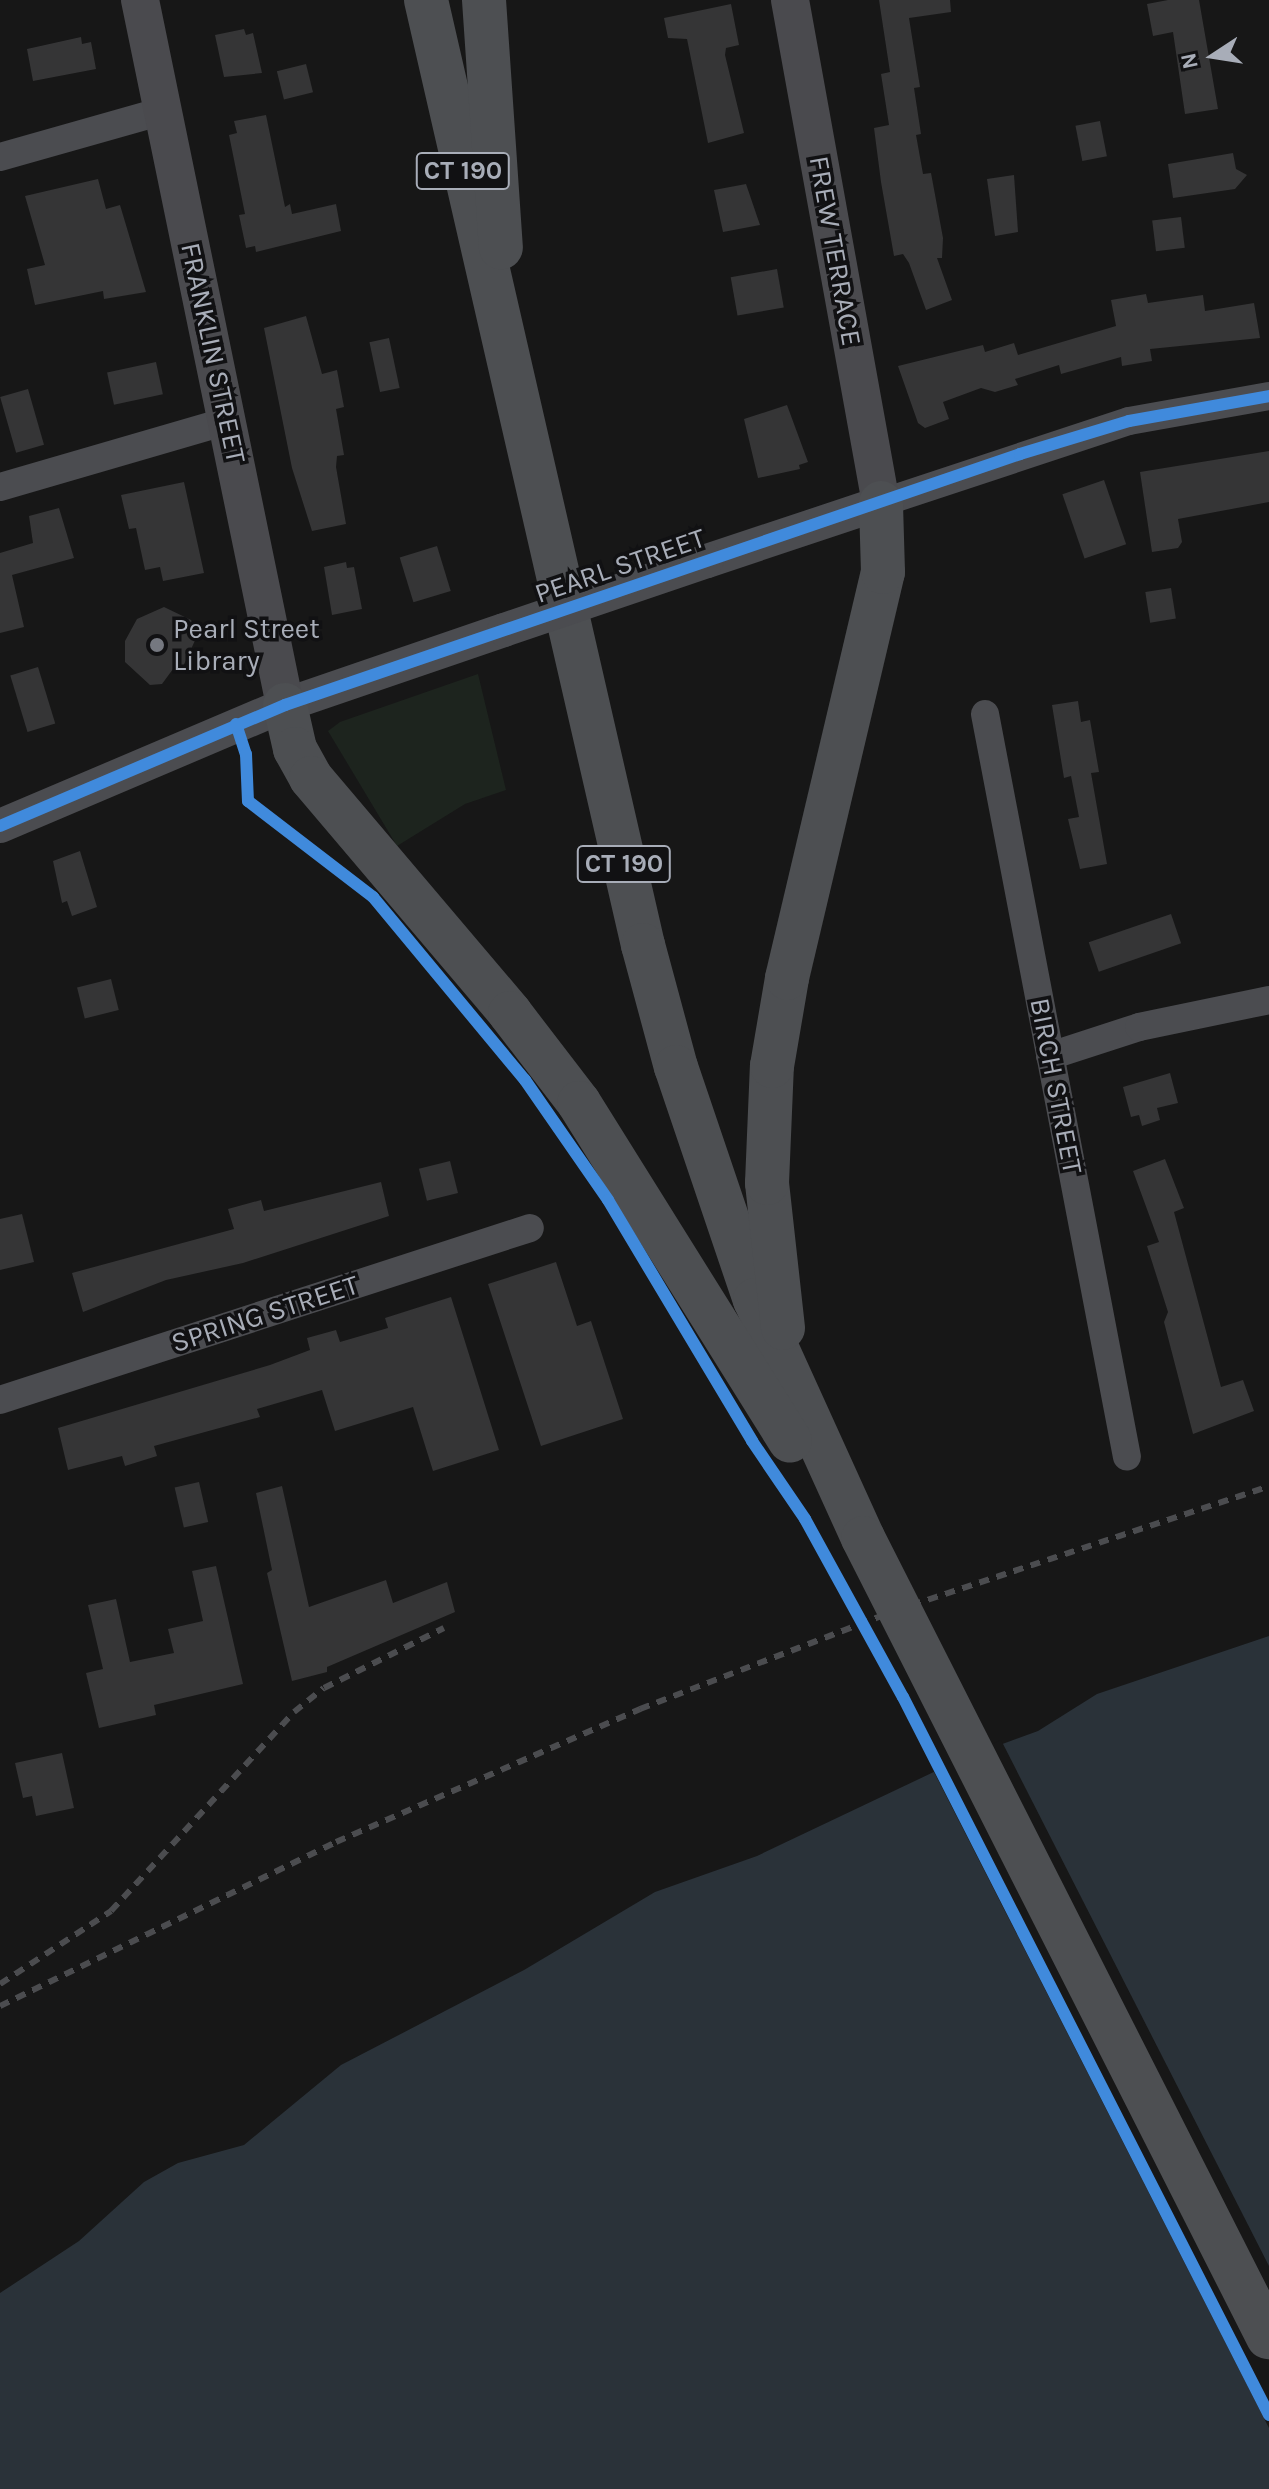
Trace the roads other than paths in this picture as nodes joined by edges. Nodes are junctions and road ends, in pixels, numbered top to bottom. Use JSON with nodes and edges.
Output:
{"nodes":[{"id":1,"x":140,"y":0,"type":"edge"},
{"id":2,"x":426,"y":0,"type":"edge"},
{"id":3,"x":484,"y":0,"type":"edge"},
{"id":4,"x":790,"y":0,"type":"edge"},
{"id":5,"x":163,"y":111,"type":"junction"},
{"id":6,"x":0,"y":157,"type":"edge"},
{"id":7,"x":506,"y":341,"type":"junction"},
{"id":8,"x":1269,"y":396,"type":"edge"},
{"id":9,"x":227,"y":421,"type":"junction"},
{"id":10,"x":0,"y":487,"type":"edge"},
{"id":11,"x":881,"y":503,"type":"junction"},
{"id":12,"x":285,"y":705,"type":"junction"},
{"id":13,"x":985,"y":714,"type":"dead end"},
{"id":14,"x":0,"y":826,"type":"edge"},
{"id":15,"x":1269,"y":1000,"type":"edge"},
{"id":16,"x":1050,"y":1056,"type":"junction"},
{"id":17,"x":530,"y":1228,"type":"dead end"},
{"id":18,"x":786,"y":1375,"type":"junction"},
{"id":19,"x":0,"y":1400,"type":"edge"},
{"id":20,"x":1127,"y":1457,"type":"dead end"},
{"id":21,"x":857,"y":1527,"type":"junction"},
{"id":22,"x":1269,"y":2338,"type":"edge"}],
"edges":[{"from":1,"to":5,"type":"main road","name":"FRANKLIN STREET"},
{"from":2,"to":7,"type":"main road","number":"CT 190"},
{"from":3,"to":7,"type":"main road","number":"CT 190"},
{"from":4,"to":11,"type":"main road","name":"FREW TERRACE"},
{"from":5,"to":6,"type":"street"},
{"from":5,"to":9,"type":"main road","name":"FRANKLIN STREET"},
{"from":7,"to":18,"type":"main road","number":"CT 190"},
{"from":8,"to":11,"type":"street","name":"PEARL STREET"},
{"from":9,"to":10,"type":"street"},
{"from":9,"to":12,"type":"main road","name":"FRANKLIN STREET"},
{"from":11,"to":12,"type":"street","name":"PEARL STREET","bridge":true},
{"from":11,"to":18,"type":"main road"},
{"from":12,"to":14,"type":"street","name":"PEARL STREET"},
{"from":12,"to":21,"type":"main road"},
{"from":13,"to":16,"type":"street","name":"BIRCH STREET"},
{"from":15,"to":16,"type":"street"},
{"from":16,"to":20,"type":"street","name":"BIRCH STREET"},
{"from":17,"to":19,"type":"street","name":"SPRING STREET"},
{"from":18,"to":21,"type":"main road","number":"CT 190"},
{"from":21,"to":22,"type":"main road","number":"CT 190","bridge":true}]}
